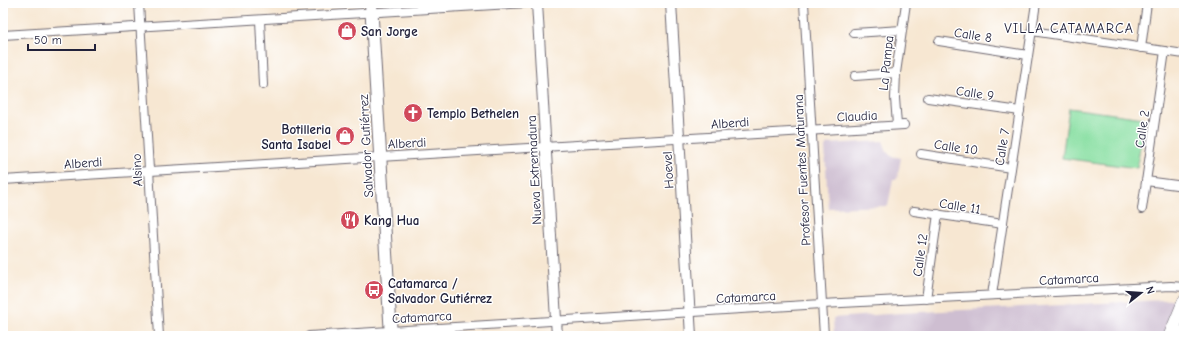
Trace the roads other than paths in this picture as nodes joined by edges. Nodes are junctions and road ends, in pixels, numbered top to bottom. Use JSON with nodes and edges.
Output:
{"nodes":[{"id":1,"x":139,"y":3,"type":"edge"},
{"id":2,"x":527,"y":3,"type":"edge"},
{"id":3,"x":537,"y":3,"type":"edge"},
{"id":4,"x":671,"y":3,"type":"edge"},
{"id":5,"x":804,"y":3,"type":"edge"},
{"id":6,"x":906,"y":3,"type":"edge"},
{"id":7,"x":1036,"y":3,"type":"edge"},
{"id":8,"x":1147,"y":3,"type":"edge"},
{"id":9,"x":371,"y":8,"type":"edge"},
{"id":10,"x":260,"y":20,"type":"junction"},
{"id":11,"x":140,"y":27,"type":"junction"},
{"id":12,"x":902,"y":30,"type":"junction"},
{"id":13,"x":1032,"y":31,"type":"junction"},
{"id":14,"x":854,"y":33,"type":"dead end"},
{"id":15,"x":3,"y":35,"type":"edge"},
{"id":16,"x":939,"y":41,"type":"dead end"},
{"id":17,"x":1140,"y":48,"type":"junction"},
{"id":18,"x":1165,"y":51,"type":"junction"},
{"id":19,"x":1184,"y":54,"type":"edge"},
{"id":20,"x":1028,"y":55,"type":"junction"},
{"id":21,"x":896,"y":73,"type":"junction"},
{"id":22,"x":855,"y":76,"type":"dead end"},
{"id":23,"x":263,"y":85,"type":"dead end"},
{"id":24,"x":928,"y":98,"type":"dead end"},
{"id":25,"x":1020,"y":111,"type":"junction"},
{"id":26,"x":901,"y":125,"type":"joint"},
{"id":27,"x":812,"y":130,"type":"junction"},
{"id":28,"x":679,"y":138,"type":"junction"},
{"id":29,"x":545,"y":147,"type":"junction"},
{"id":30,"x":921,"y":154,"type":"dead end"},
{"id":31,"x":380,"y":157,"type":"junction"},
{"id":32,"x":1011,"y":168,"type":"junction"},
{"id":33,"x":149,"y":170,"type":"junction"},
{"id":34,"x":3,"y":180,"type":"edge"},
{"id":35,"x":1146,"y":181,"type":"junction"},
{"id":36,"x":1184,"y":186,"type":"edge"},
{"id":37,"x":1142,"y":210,"type":"dead end"},
{"id":38,"x":914,"y":211,"type":"dead end"},
{"id":39,"x":938,"y":214,"type":"junction"},
{"id":40,"x":1003,"y":224,"type":"junction"},
{"id":41,"x":1184,"y":287,"type":"edge"},
{"id":42,"x":992,"y":296,"type":"junction"},
{"id":43,"x":926,"y":299,"type":"junction"},
{"id":44,"x":1184,"y":302,"type":"edge"},
{"id":45,"x":822,"y":304,"type":"junction"},
{"id":46,"x":690,"y":313,"type":"junction"},
{"id":47,"x":556,"y":321,"type":"junction"},
{"id":48,"x":1184,"y":332,"type":"edge"},
{"id":49,"x":391,"y":333,"type":"edge"},
{"id":50,"x":159,"y":336,"type":"edge"},
{"id":51,"x":309,"y":336,"type":"edge"},
{"id":52,"x":557,"y":336,"type":"edge"},
{"id":53,"x":691,"y":336,"type":"edge"},
{"id":54,"x":824,"y":336,"type":"edge"},
{"id":55,"x":1170,"y":336,"type":"edge"},
{"id":56,"x":1182,"y":336,"type":"edge"}],
"edges":[{"from":1,"to":11,"type":"street","name":"Alsino"},
{"from":2,"to":9,"type":"street"},
{"from":3,"to":29,"type":"street","name":"Nueva Extremadura"},
{"from":4,"to":28,"type":"street","name":"Hoevel"},
{"from":5,"to":27,"type":"street","name":"Profesor Fuentes Maturana"},
{"from":6,"to":12,"type":"street","name":"La Pampa"},
{"from":7,"to":13,"type":"street","name":"Calle 7"},
{"from":8,"to":17,"type":"street"},
{"from":9,"to":10,"type":"street"},
{"from":9,"to":31,"type":"main road","name":"Salvador Gutiérrez"},
{"from":10,"to":11,"type":"street"},
{"from":10,"to":23,"type":"street"},
{"from":11,"to":15,"type":"street"},
{"from":11,"to":33,"type":"street","name":"Alsino"},
{"from":12,"to":14,"type":"street"},
{"from":12,"to":21,"type":"street","name":"La Pampa"},
{"from":13,"to":17,"type":"street"},
{"from":13,"to":20,"type":"street","name":"Calle 7"},
{"from":16,"to":20,"type":"street","name":"Calle 8"},
{"from":17,"to":18,"type":"street"},
{"from":18,"to":19,"type":"street"},
{"from":18,"to":35,"type":"street","name":"Calle 2"},
{"from":20,"to":25,"type":"street","name":"Calle 7"},
{"from":21,"to":22,"type":"street"},
{"from":21,"to":26,"type":"street","name":"La Pampa"},
{"from":24,"to":25,"type":"street","name":"Calle 9"},
{"from":25,"to":32,"type":"street","name":"Calle 7"},
{"from":26,"to":27,"type":"street","name":"Claudia"},
{"from":27,"to":28,"type":"street","name":"Alberdi"},
{"from":27,"to":45,"type":"street","name":"Profesor Fuentes Maturana"},
{"from":28,"to":29,"type":"street","name":"Alberdi"},
{"from":28,"to":46,"type":"street","name":"Hoevel"},
{"from":29,"to":31,"type":"street","name":"Alberdi"},
{"from":29,"to":47,"type":"street","name":"Nueva Extremadura"},
{"from":30,"to":32,"type":"street","name":"Calle 10"},
{"from":31,"to":33,"type":"street","name":"Alberdi"},
{"from":31,"to":49,"type":"main road","name":"Salvador Gutiérrez"},
{"from":32,"to":40,"type":"street","name":"Calle 7"},
{"from":33,"to":34,"type":"street","name":"Alberdi"},
{"from":33,"to":50,"type":"street","name":"Alsino"},
{"from":35,"to":36,"type":"street"},
{"from":35,"to":37,"type":"street","name":"Calle 2"},
{"from":38,"to":39,"type":"street","name":"Calle 11"},
{"from":39,"to":40,"type":"street","name":"Calle 11"},
{"from":39,"to":43,"type":"street","name":"Calle 12"},
{"from":40,"to":42,"type":"street","name":"Calle 7"},
{"from":41,"to":42,"type":"street","name":"Catamarca"},
{"from":42,"to":43,"type":"street","name":"Catamarca"},
{"from":43,"to":45,"type":"street","name":"Catamarca"},
{"from":44,"to":55,"type":"main road"},
{"from":45,"to":46,"type":"street","name":"Catamarca"},
{"from":45,"to":54,"type":"street","name":"Profesor Fuentes Maturana"},
{"from":46,"to":47,"type":"street","name":"Catamarca"},
{"from":46,"to":53,"type":"street","name":"Hoevel"},
{"from":47,"to":49,"type":"street","name":"Catamarca"},
{"from":47,"to":52,"type":"street","name":"Nueva Extremadura"},
{"from":48,"to":56,"type":"main road"},
{"from":49,"to":51,"type":"street","name":"Catamarca"}]}
